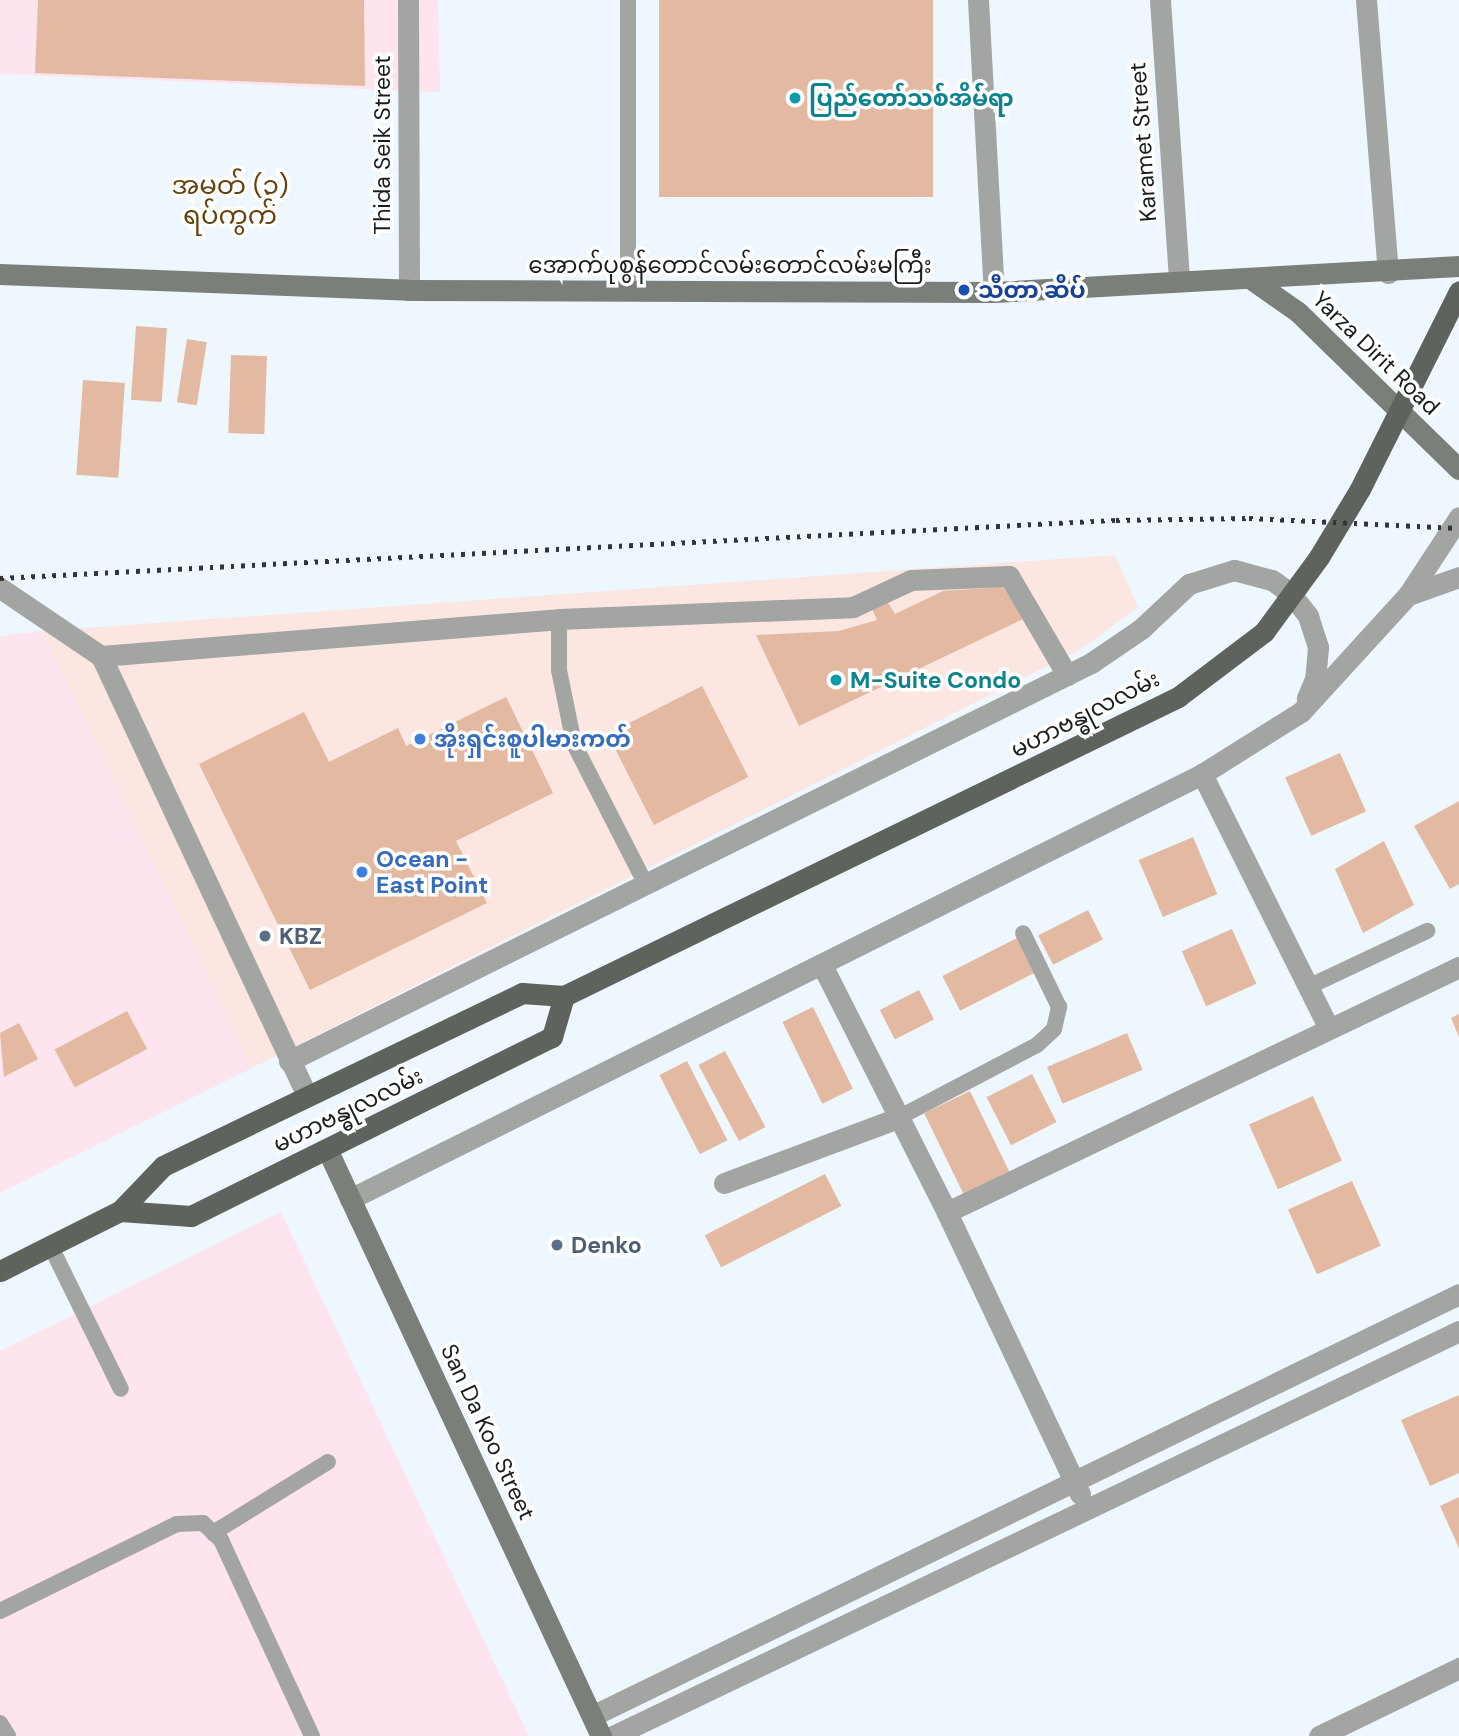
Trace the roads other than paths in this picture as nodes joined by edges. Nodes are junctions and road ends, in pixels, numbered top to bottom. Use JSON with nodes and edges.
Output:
{"nodes":[{"id":1,"x":408,"y":0,"type":"edge"},
{"id":2,"x":628,"y":0,"type":"edge"},
{"id":3,"x":978,"y":0,"type":"edge"},
{"id":4,"x":1160,"y":0,"type":"edge"},
{"id":5,"x":1366,"y":0,"type":"edge"},
{"id":6,"x":1459,"y":265,"type":"edge"},
{"id":7,"x":1388,"y":273,"type":"junction"},
{"id":8,"x":0,"y":274,"type":"edge"},
{"id":9,"x":1251,"y":279,"type":"junction"},
{"id":10,"x":1179,"y":281,"type":"junction"},
{"id":11,"x":409,"y":290,"type":"junction"},
{"id":12,"x":628,"y":291,"type":"junction"},
{"id":13,"x":1459,"y":291,"type":"edge"},
{"id":14,"x":994,"y":292,"type":"junction"},
{"id":15,"x":1459,"y":469,"type":"edge"},
{"id":16,"x":1459,"y":517,"type":"edge"},
{"id":17,"x":1459,"y":577,"type":"edge"},
{"id":18,"x":0,"y":588,"type":"edge"},
{"id":19,"x":1408,"y":595,"type":"junction"},
{"id":20,"x":559,"y":619,"type":"junction"},
{"id":21,"x":101,"y":656,"type":"junction"},
{"id":22,"x":1067,"y":675,"type":"junction"},
{"id":23,"x":1301,"y":712,"type":"junction"},
{"id":24,"x":1202,"y":774,"type":"junction"},
{"id":25,"x":645,"y":883,"type":"junction"},
{"id":26,"x":1427,"y":931,"type":"dead end"},
{"id":27,"x":1023,"y":933,"type":"dead end"},
{"id":28,"x":822,"y":965,"type":"junction"},
{"id":29,"x":1459,"y":967,"type":"edge"},
{"id":30,"x":1308,"y":987,"type":"junction"},
{"id":31,"x":564,"y":996,"type":"junction"},
{"id":32,"x":1328,"y":1027,"type":"junction"},
{"id":33,"x":289,"y":1061,"type":"junction"},
{"id":34,"x":307,"y":1096,"type":"junction"},
{"id":35,"x":898,"y":1118,"type":"junction"},
{"id":36,"x":327,"y":1149,"type":"junction"},
{"id":37,"x":724,"y":1183,"type":"dead end"},
{"id":38,"x":350,"y":1199,"type":"junction"},
{"id":39,"x":120,"y":1211,"type":"junction"},
{"id":40,"x":947,"y":1212,"type":"junction"},
{"id":41,"x":51,"y":1247,"type":"junction"},
{"id":42,"x":0,"y":1271,"type":"edge"},
{"id":43,"x":1459,"y":1294,"type":"edge"},
{"id":44,"x":1437,"y":1304,"type":"junction"},
{"id":45,"x":1457,"y":1332,"type":"edge"},
{"id":46,"x":1292,"y":1373,"type":"junction"},
{"id":47,"x":121,"y":1389,"type":"dead end"},
{"id":48,"x":1305,"y":1405,"type":"junction"},
{"id":49,"x":328,"y":1462,"type":"dead end"},
{"id":50,"x":1074,"y":1483,"type":"junction"},
{"id":51,"x":1088,"y":1508,"type":"junction"},
{"id":52,"x":213,"y":1532,"type":"junction"},
{"id":53,"x":839,"y":1596,"type":"junction"},
{"id":54,"x":0,"y":1611,"type":"edge"},
{"id":55,"x":852,"y":1622,"type":"junction"},
{"id":56,"x":1459,"y":1668,"type":"edge"},
{"id":57,"x":592,"y":1716,"type":"junction"},
{"id":58,"x":0,"y":1723,"type":"edge"},
{"id":59,"x":8,"y":1736,"type":"edge"},
{"id":60,"x":312,"y":1736,"type":"edge"},
{"id":61,"x":601,"y":1736,"type":"edge"},
{"id":62,"x":613,"y":1736,"type":"edge"},
{"id":63,"x":1319,"y":1736,"type":"edge"}],
"edges":[{"from":1,"to":11,"type":"street","name":"Thida Seik Street"},
{"from":2,"to":12,"type":"lane"},
{"from":3,"to":14,"type":"street"},
{"from":4,"to":10,"type":"street","name":"Karamet Street"},
{"from":5,"to":7,"type":"street"},
{"from":6,"to":7,"type":"main road","name":"အောက်ပုစွန်တောင်လမ်းတောင်လမ်းမကြီး"},
{"from":7,"to":9,"type":"main road","name":"အောက်ပုစွန်တောင်လမ်းတောင်လမ်းမကြီး"},
{"from":8,"to":11,"type":"main road","name":"အောက်ပုစွန်တောင်လမ်းတောင်လမ်းမကြီး"},
{"from":9,"to":10,"type":"main road","name":"အောက်ပုစွန်တောင်လမ်းတောင်လမ်းမကြီး"},
{"from":9,"to":15,"type":"main road","name":"Yarza Dirit Road"},
{"from":10,"to":14,"type":"main road","name":"အောက်ပုစွန်တောင်လမ်းတောင်လမ်းမကြီး"},
{"from":11,"to":12,"type":"main road","name":"အောက်ပုစွန်တောင်လမ်းတောင်လမ်းမကြီး"},
{"from":12,"to":14,"type":"main road","name":"အောက်ပုစွန်တောင်လမ်းတောင်လမ်းမကြီး"},
{"from":13,"to":31,"type":"main road","name":"မဟာဗန္ဓုလလမ်း"},
{"from":16,"to":19,"type":"street"},
{"from":17,"to":19,"type":"street"},
{"from":18,"to":21,"type":"street"},
{"from":19,"to":23,"type":"street"},
{"from":20,"to":21,"type":"street"},
{"from":20,"to":22,"type":"street"},
{"from":20,"to":25,"type":"lane"},
{"from":21,"to":33,"type":"street"},
{"from":22,"to":23,"type":"street"},
{"from":22,"to":25,"type":"street"},
{"from":23,"to":24,"type":"street"},
{"from":24,"to":28,"type":"street"},
{"from":24,"to":30,"type":"street"},
{"from":25,"to":33,"type":"street"},
{"from":26,"to":30,"type":"lane"},
{"from":27,"to":35,"type":"lane"},
{"from":28,"to":35,"type":"street"},
{"from":28,"to":38,"type":"street"},
{"from":29,"to":32,"type":"street"},
{"from":30,"to":32,"type":"street"},
{"from":31,"to":34,"type":"main road","name":"မဟာဗန္ဓုလလမ်း"},
{"from":31,"to":36,"type":"main road","name":"မဟာဗန္ဓုလလမ်း"},
{"from":32,"to":40,"type":"street"},
{"from":33,"to":34,"type":"street"},
{"from":34,"to":39,"type":"main road","name":"မဟာဗန္ဓုလလမ်း"},
{"from":35,"to":37,"type":"street"},
{"from":35,"to":40,"type":"street"},
{"from":36,"to":38,"type":"main road","name":"San Da Koo Street"},
{"from":36,"to":39,"type":"main road","name":"မဟာဗန္ဓုလလမ်း"},
{"from":38,"to":57,"type":"main road","name":"San Da Koo Street"},
{"from":39,"to":41,"type":"main road","name":"မဟာဗန္ဓုလလမ်း"},
{"from":40,"to":50,"type":"street"},
{"from":41,"to":42,"type":"main road","name":"မဟာဗန္ဓုလလမ်း"},
{"from":41,"to":47,"type":"lane"},
{"from":43,"to":44,"type":"street"},
{"from":44,"to":45,"type":"street"},
{"from":44,"to":46,"type":"street"},
{"from":45,"to":48,"type":"street"},
{"from":46,"to":48,"type":"street"},
{"from":46,"to":50,"type":"street"},
{"from":48,"to":51,"type":"street"},
{"from":49,"to":52,"type":"lane"},
{"from":50,"to":51,"type":"street"},
{"from":50,"to":53,"type":"street"},
{"from":51,"to":55,"type":"street"},
{"from":52,"to":54,"type":"lane"},
{"from":52,"to":60,"type":"lane"},
{"from":53,"to":55,"type":"street"},
{"from":53,"to":57,"type":"street"},
{"from":55,"to":62,"type":"street"},
{"from":56,"to":63,"type":"street"},
{"from":57,"to":61,"type":"main road","name":"San Da Koo Street"},
{"from":58,"to":59,"type":"lane"}]}
